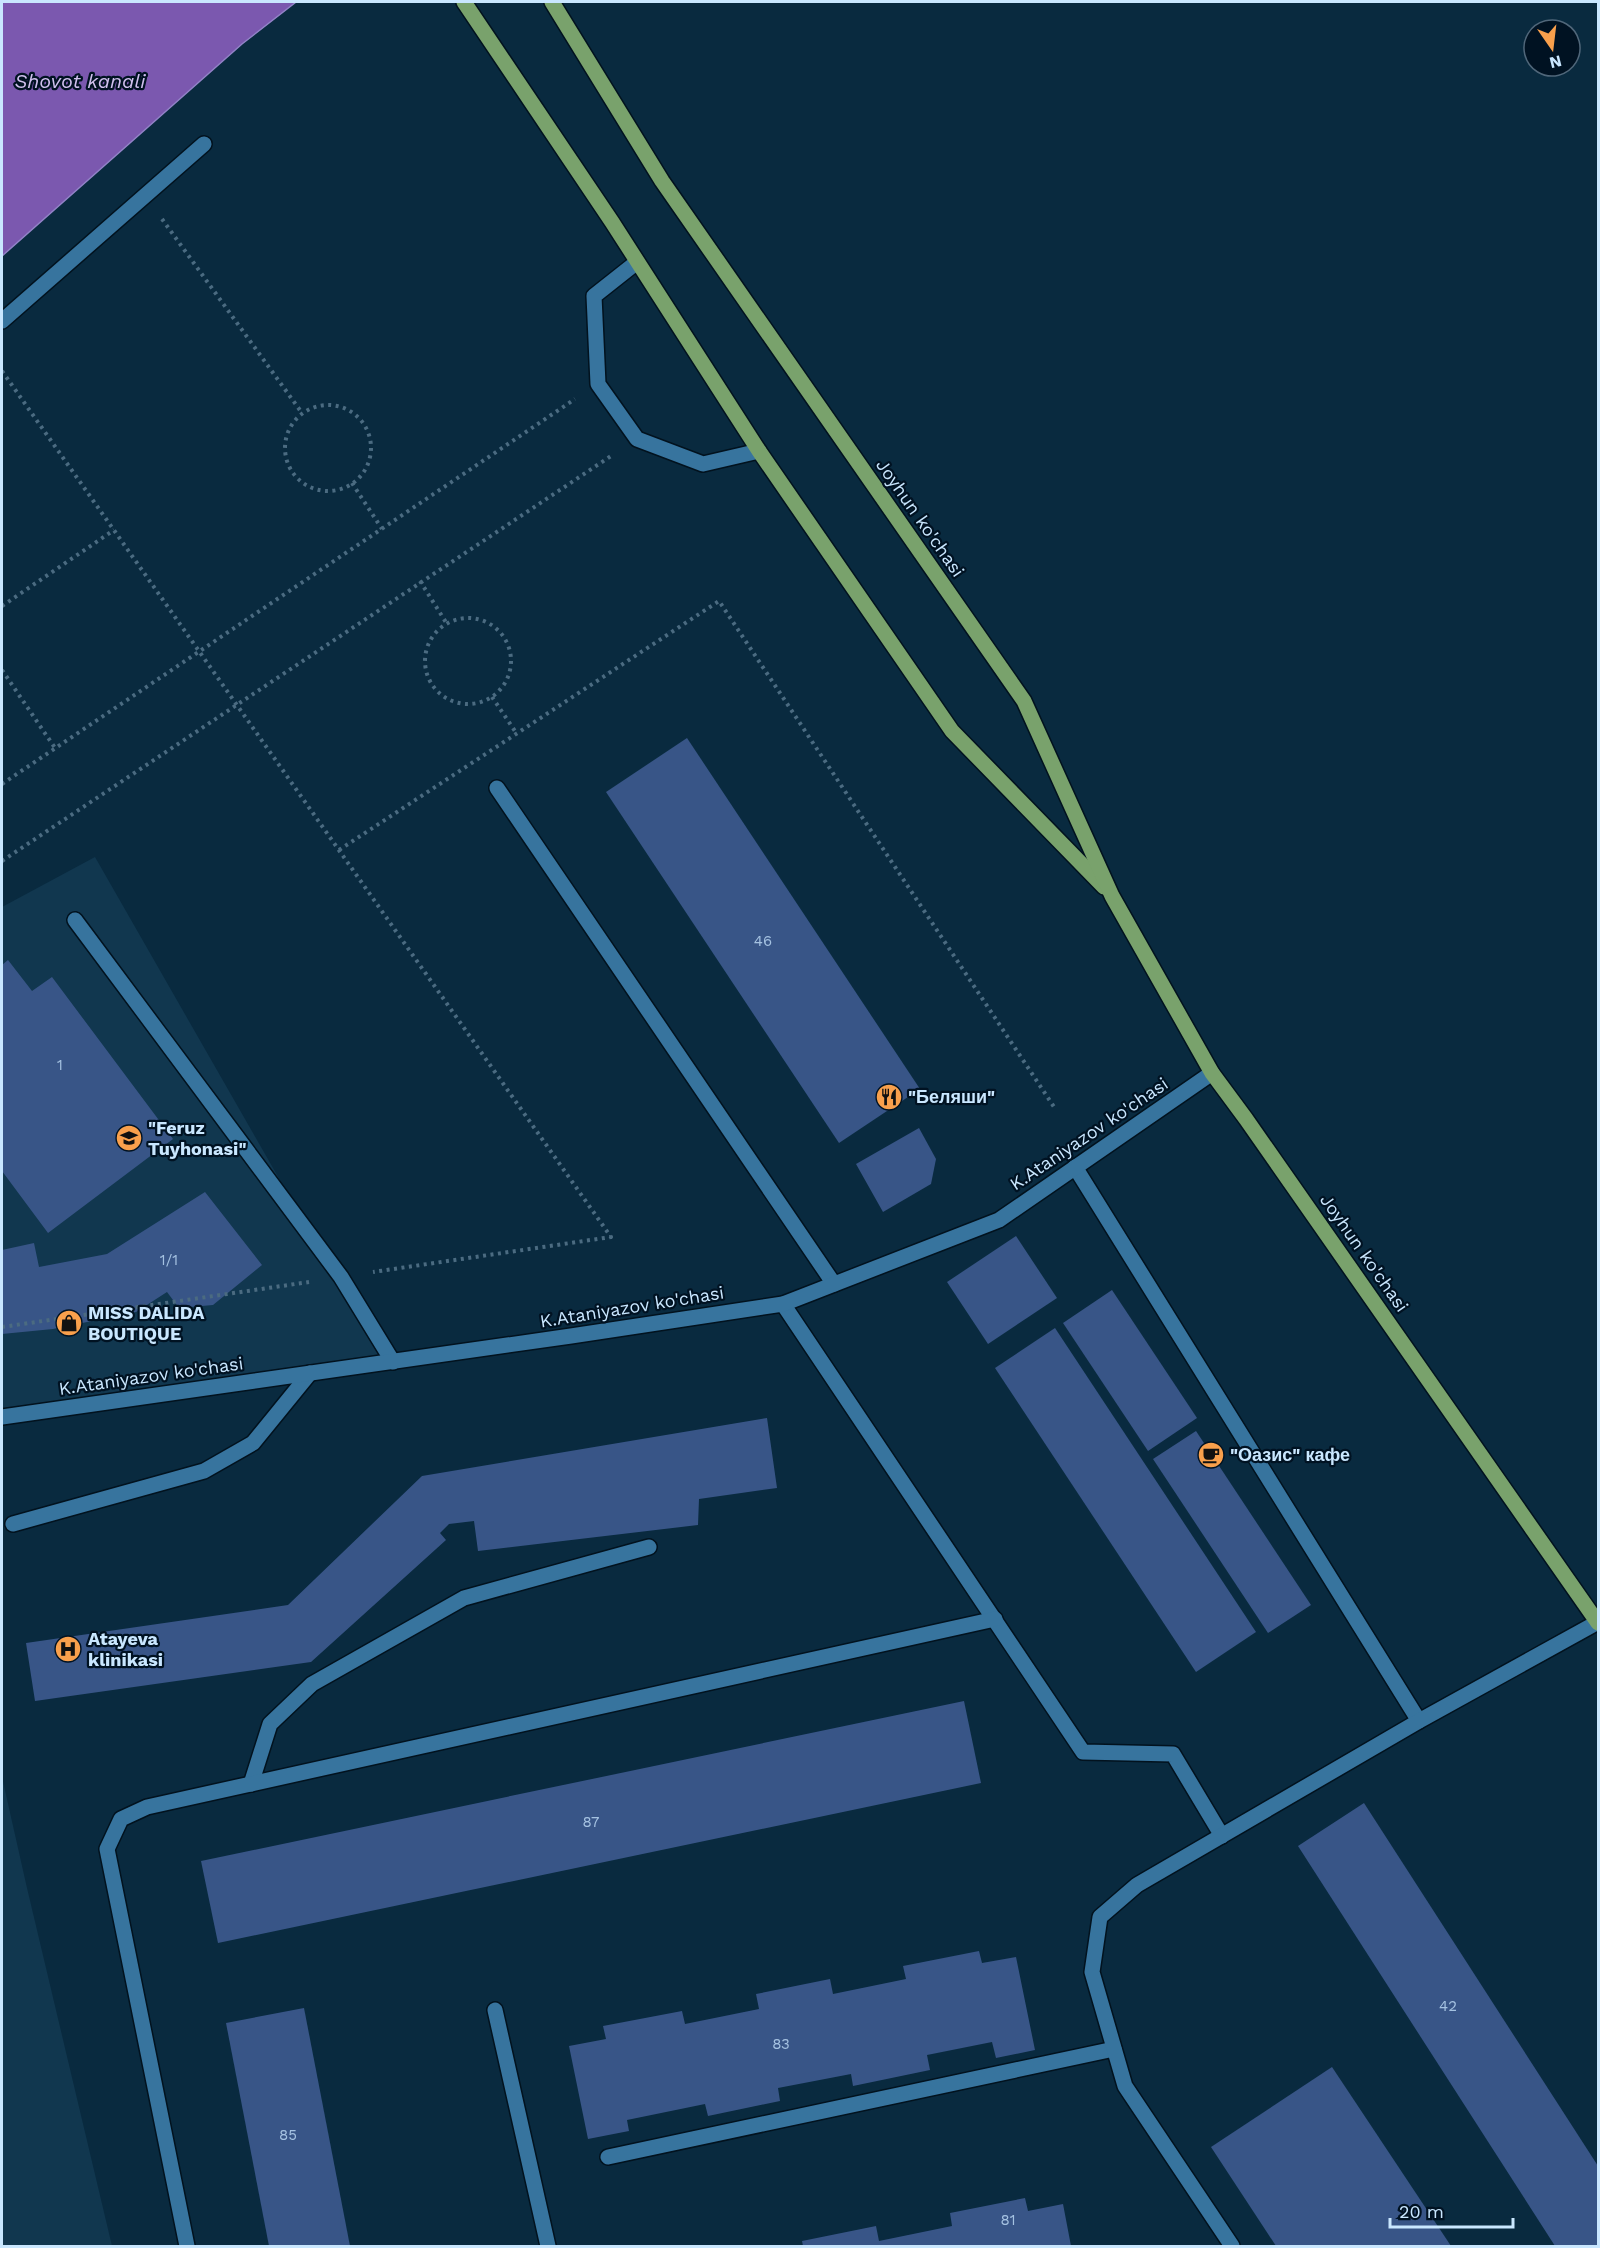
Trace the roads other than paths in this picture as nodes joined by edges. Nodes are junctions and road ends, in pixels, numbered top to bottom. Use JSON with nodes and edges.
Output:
{"nodes":[{"id":1,"x":464,"y":2,"type":"edge"},
{"id":2,"x":552,"y":2,"type":"edge"},
{"id":3,"x":204,"y":144,"type":"dead end"},
{"id":4,"x":637,"y":262,"type":"junction"},
{"id":5,"x":2,"y":321,"type":"edge"},
{"id":6,"x":759,"y":451,"type":"junction"},
{"id":7,"x":497,"y":789,"type":"dead end"},
{"id":8,"x":1112,"y":896,"type":"junction"},
{"id":9,"x":75,"y":920,"type":"dead end"},
{"id":10,"x":1212,"y":1073,"type":"junction"},
{"id":11,"x":1075,"y":1167,"type":"junction"},
{"id":12,"x":834,"y":1284,"type":"junction"},
{"id":13,"x":783,"y":1304,"type":"junction"},
{"id":14,"x":393,"y":1362,"type":"junction"},
{"id":15,"x":310,"y":1373,"type":"junction"},
{"id":16,"x":2,"y":1417,"type":"edge"},
{"id":17,"x":13,"y":1524,"type":"dead end"},
{"id":18,"x":649,"y":1547,"type":"dead end"},
{"id":19,"x":995,"y":1619,"type":"junction"},
{"id":20,"x":1598,"y":1623,"type":"edge"},
{"id":21,"x":1419,"y":1721,"type":"junction"},
{"id":22,"x":252,"y":1784,"type":"junction"},
{"id":23,"x":1221,"y":1836,"type":"junction"},
{"id":24,"x":495,"y":2010,"type":"dead end"},
{"id":25,"x":1114,"y":2049,"type":"junction"},
{"id":26,"x":608,"y":2157,"type":"dead end"},
{"id":27,"x":187,"y":2247,"type":"edge"},
{"id":28,"x":548,"y":2247,"type":"edge"},
{"id":29,"x":1232,"y":2247,"type":"edge"}],
"edges":[{"from":1,"to":4,"type":"main road","name":"Joyhun ko'chasi"},
{"from":2,"to":8,"type":"main road","name":"Joyhun ko'chasi"},
{"from":3,"to":5,"type":"street"},
{"from":4,"to":6,"type":"main road","name":"Joyhun ko'chasi"},
{"from":4,"to":6,"type":"street"},
{"from":6,"to":8,"type":"main road","name":"Joyhun ko'chasi"},
{"from":7,"to":12,"type":"street"},
{"from":8,"to":10,"type":"main road","name":"Joyhun ko'chasi"},
{"from":9,"to":14,"type":"street"},
{"from":10,"to":11,"type":"street","name":"K.Ataniyazov ko'chasi"},
{"from":10,"to":20,"type":"main road","name":"Joyhun ko'chasi"},
{"from":11,"to":12,"type":"street","name":"K.Ataniyazov ko'chasi"},
{"from":11,"to":21,"type":"street"},
{"from":12,"to":13,"type":"street","name":"K.Ataniyazov ko'chasi"},
{"from":13,"to":14,"type":"street","name":"K.Ataniyazov ko'chasi"},
{"from":13,"to":19,"type":"street"},
{"from":14,"to":15,"type":"street","name":"K.Ataniyazov ko'chasi"},
{"from":15,"to":16,"type":"street","name":"K.Ataniyazov ko'chasi"},
{"from":15,"to":17,"type":"street"},
{"from":18,"to":22,"type":"street"},
{"from":19,"to":22,"type":"street"},
{"from":19,"to":23,"type":"street"},
{"from":20,"to":21,"type":"street"},
{"from":21,"to":23,"type":"street"},
{"from":22,"to":27,"type":"street"},
{"from":23,"to":25,"type":"street"},
{"from":24,"to":28,"type":"street"},
{"from":25,"to":26,"type":"street"},
{"from":25,"to":29,"type":"street"}]}
